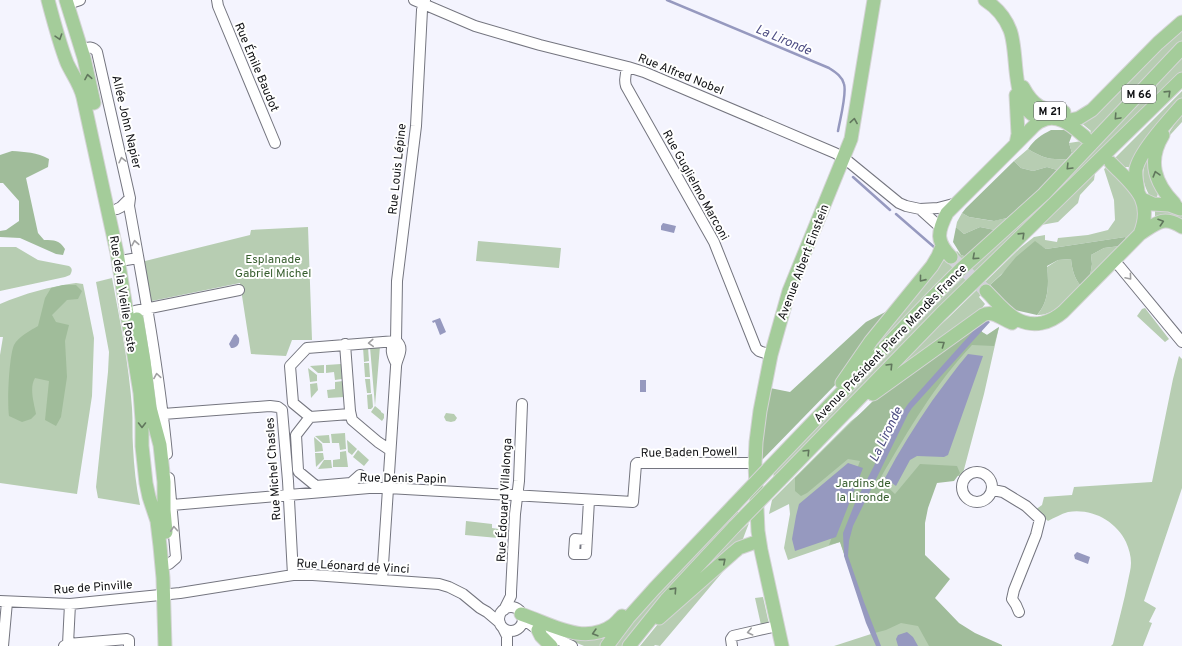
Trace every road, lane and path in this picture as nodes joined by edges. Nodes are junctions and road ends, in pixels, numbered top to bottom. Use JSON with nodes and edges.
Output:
{"nodes":[{"id":1,"x":48,"y":0,"type":"edge"},
{"id":2,"x":217,"y":0,"type":"edge"},
{"id":3,"x":874,"y":0,"type":"edge"},
{"id":4,"x":985,"y":0,"type":"edge"},
{"id":5,"x":71,"y":1,"type":"edge"},
{"id":6,"x":421,"y":1,"type":"edge"},
{"id":7,"x":1182,"y":22,"type":"edge"},
{"id":8,"x":1182,"y":48,"type":"edge"},
{"id":9,"x":82,"y":49,"type":"junction"},
{"id":10,"x":628,"y":67,"type":"junction"},
{"id":11,"x":1017,"y":77,"type":"junction"},
{"id":12,"x":1182,"y":80,"type":"edge"},
{"id":13,"x":1098,"y":104,"type":"junction"},
{"id":14,"x":1182,"y":105,"type":"edge"},
{"id":15,"x":1046,"y":119,"type":"junction"},
{"id":16,"x":1066,"y":121,"type":"junction"},
{"id":17,"x":1166,"y":123,"type":"junction"},
{"id":18,"x":1091,"y":138,"type":"junction"},
{"id":19,"x":275,"y":143,"type":"dead end"},
{"id":20,"x":1016,"y":144,"type":"junction"},
{"id":21,"x":844,"y":158,"type":"junction"},
{"id":22,"x":1111,"y":163,"type":"dead end"},
{"id":23,"x":1140,"y":195,"type":"junction"},
{"id":24,"x":130,"y":198,"type":"junction"},
{"id":25,"x":957,"y":203,"type":"junction"},
{"id":26,"x":117,"y":209,"type":"junction"},
{"id":27,"x":1179,"y":209,"type":"edge"},
{"id":28,"x":920,"y":210,"type":"junction"},
{"id":29,"x":940,"y":227,"type":"junction"},
{"id":30,"x":1182,"y":227,"type":"edge"},
{"id":31,"x":1140,"y":234,"type":"junction"},
{"id":32,"x":942,"y":246,"type":"junction"},
{"id":33,"x":951,"y":257,"type":"tunnel mouth"},
{"id":34,"x":132,"y":259,"type":"junction"},
{"id":35,"x":1113,"y":262,"type":"junction"},
{"id":36,"x":240,"y":290,"type":"dead end"},
{"id":37,"x":986,"y":291,"type":"tunnel mouth"},
{"id":38,"x":141,"y":310,"type":"junction"},
{"id":39,"x":1027,"y":324,"type":"junction"},
{"id":40,"x":1180,"y":335,"type":"edge"},
{"id":41,"x":396,"y":341,"type":"junction"},
{"id":42,"x":345,"y":344,"type":"junction"},
{"id":43,"x":771,"y":355,"type":"junction"},
{"id":44,"x":522,"y":404,"type":"dead end"},
{"id":45,"x":854,"y":404,"type":"junction"},
{"id":46,"x":826,"y":409,"type":"junction"},
{"id":47,"x":350,"y":414,"type":"junction"},
{"id":48,"x":310,"y":417,"type":"junction"},
{"id":49,"x":158,"y":418,"type":"junction"},
{"id":50,"x":390,"y":450,"type":"junction"},
{"id":51,"x":755,"y":463,"type":"junction"},
{"id":52,"x":360,"y":475,"type":"dead end"},
{"id":53,"x":388,"y":488,"type":"junction"},
{"id":54,"x":993,"y":490,"type":"dead end"},
{"id":55,"x":288,"y":495,"type":"junction"},
{"id":56,"x":517,"y":496,"type":"junction"},
{"id":57,"x":589,"y":500,"type":"junction"},
{"id":58,"x":633,"y":502,"type":"joint"},
{"id":59,"x":169,"y":508,"type":"junction"},
{"id":60,"x":586,"y":540,"type":"dead end"},
{"id":61,"x":756,"y":543,"type":"junction"},
{"id":62,"x":293,"y":574,"type":"junction"},
{"id":63,"x":382,"y":580,"type":"junction"},
{"id":64,"x":654,"y":589,"type":"junction"},
{"id":65,"x":164,"y":595,"type":"junction"},
{"id":66,"x":511,"y":596,"type":"junction"},
{"id":67,"x":4,"y":601,"type":"edge"},
{"id":68,"x":70,"y":604,"type":"junction"},
{"id":69,"x":503,"y":611,"type":"junction"},
{"id":70,"x":487,"y":612,"type":"junction"},
{"id":71,"x":1019,"y":612,"type":"dead end"},
{"id":72,"x":514,"y":622,"type":"junction"},
{"id":73,"x":777,"y":626,"type":"junction"},
{"id":74,"x":536,"y":628,"type":"junction"},
{"id":75,"x":507,"y":644,"type":"edge"},
{"id":76,"x":630,"y":644,"type":"edge"},
{"id":77,"x":66,"y":645,"type":"edge"},
{"id":78,"x":3,"y":646,"type":"edge"},
{"id":79,"x":129,"y":646,"type":"edge"},
{"id":80,"x":165,"y":646,"type":"edge"},
{"id":81,"x":551,"y":646,"type":"edge"},
{"id":82,"x":571,"y":646,"type":"edge"},
{"id":83,"x":607,"y":646,"type":"edge"},
{"id":84,"x":732,"y":646,"type":"edge"},
{"id":85,"x":782,"y":646,"type":"edge"}],
"edges":[{"from":1,"to":65,"type":"main road","name":"Rue de la Vieille Poste","one_way":true},
{"from":2,"to":19,"type":"street","name":"Rue Émile Baudot"},
{"from":21,"to":3,"type":"main road","name":"Avenue Albert Einstein","one_way":true},
{"from":4,"to":11,"type":"main road","number":"M 21"},
{"from":5,"to":9,"type":"main road","name":"Rue de la Vieille Poste"},
{"from":6,"to":10,"type":"street","name":"Rue Alfred Nobel"},
{"from":6,"to":41,"type":"street","name":"Rue Louis Lépine"},
{"from":7,"to":13,"type":"main road","number":"M 66"},
{"from":8,"to":18,"type":"main road","name":"Avenue Président Pierre Mendès France","number":"M 66","one_way":true},
{"from":24,"to":9,"type":"street","name":"Allée John Napier","one_way":true},
{"from":26,"to":9,"type":"main road","name":"Rue de la Vieille Poste","one_way":true},
{"from":10,"to":21,"type":"street","name":"Rue Alfred Nobel"},
{"from":10,"to":43,"type":"street","name":"Rue Guglielmo Marconi"},
{"from":11,"to":13,"type":"main road","number":"M 21"},
{"from":11,"to":15,"type":"main road","number":"M 21"},
{"from":11,"to":20,"type":"main road","number":"M 21"},
{"from":45,"to":12,"type":"main road","name":"Avenue Président Pierre Mendès France","number":"M 66","one_way":true},
{"from":13,"to":16,"type":"main road","number":"M 66"},
{"from":14,"to":17,"type":"main road"},
{"from":15,"to":16,"type":"main road"},
{"from":15,"to":20,"type":"main road"},
{"from":16,"to":18,"type":"main road"},
{"from":17,"to":23,"type":"main road"},
{"from":27,"to":17,"type":"main road","one_way":true},
{"from":18,"to":46,"type":"main road","name":"Avenue Président Pierre Mendès France","one_way":true},
{"from":20,"to":25,"type":"main road"},
{"from":21,"to":28,"type":"street","name":"Rue Alfred Nobel"},
{"from":21,"to":43,"type":"main road","name":"Avenue Albert Einstein"},
{"from":22,"to":23,"type":"main road"},
{"from":23,"to":27,"type":"main road"},
{"from":23,"to":31,"type":"main road"},
{"from":24,"to":26,"type":"street"},
{"from":34,"to":24,"type":"street","name":"Rue de la Vieille Poste","one_way":true},
{"from":25,"to":28,"type":"street","name":"Rue Alfred Nobel"},
{"from":25,"to":29,"type":"main road"},
{"from":26,"to":34,"type":"main road","name":"Rue de la Vieille Poste"},
{"from":28,"to":29,"type":"street","name":"Rue Alfred Nobel"},
{"from":29,"to":32,"type":"main road"},
{"from":31,"to":30,"type":"main road","one_way":true},
{"from":31,"to":35,"type":"main road"},
{"from":32,"to":33,"type":"main road"},
{"from":32,"to":46,"type":"main road","one_way":true},
{"from":34,"to":38,"type":"main road","name":"Rue de la Vieille Poste"},
{"from":35,"to":39,"type":"main road"},
{"from":35,"to":40,"type":"street","one_way":true},
{"from":36,"to":38,"type":"street"},
{"from":37,"to":39,"type":"main road"},
{"from":49,"to":38,"type":"street","name":"Rue de la Vieille Poste","one_way":true},
{"from":38,"to":49,"type":"main road","name":"Rue de la Vieille Poste"},
{"from":45,"to":39,"type":"main road","one_way":true},
{"from":41,"to":42,"type":"street","one_way":true},
{"from":41,"to":50,"type":"street","name":"Rue Louis Lépine"},
{"from":42,"to":47,"type":"street"},
{"from":42,"to":48,"type":"street"},
{"from":43,"to":51,"type":"main road","name":"Avenue Albert Einstein"},
{"from":44,"to":56,"type":"street","name":"Rue Édouard Villalonga"},
{"from":76,"to":45,"type":"main road","name":"Avenue Président Pierre Mendès France","one_way":true,"bridge":true},
{"from":46,"to":64,"type":"main road","name":"Avenue Président Pierre Mendès France","bridge":true},
{"from":47,"to":48,"type":"street"},
{"from":47,"to":50,"type":"street"},
{"from":48,"to":52,"type":"street"},
{"from":49,"to":55,"type":"street","name":"Rue Michel Chasles"},
{"from":49,"to":59,"type":"main road","name":"Rue de la Vieille Poste"},
{"from":50,"to":53,"type":"street","name":"Rue Louis Lépine"},
{"from":51,"to":58,"type":"street","name":"Rue Baden Powell"},
{"from":51,"to":61,"type":"main road","name":"Avenue Albert Einstein"},
{"from":53,"to":55,"type":"street","name":"Rue Denis Papin"},
{"from":53,"to":56,"type":"street","name":"Rue Denis Papin"},
{"from":53,"to":63,"type":"street","name":"Rue Louis Lépine"},
{"from":54,"to":71,"type":"street"},
{"from":55,"to":59,"type":"street","name":"Rue Denis Papin"},
{"from":55,"to":62,"type":"street","name":"Rue Michel Chasles"},
{"from":56,"to":57,"type":"street","name":"Rue Denis Papin"},
{"from":56,"to":66,"type":"street","name":"Rue Édouard Villalonga"},
{"from":57,"to":58,"type":"street","name":"Rue Denis Papin"},
{"from":57,"to":60,"type":"street"},
{"from":65,"to":59,"type":"main road","name":"Rue de la Vieille Poste","one_way":true},
{"from":61,"to":73,"type":"main road","name":"Avenue Albert Einstein"},
{"from":76,"to":61,"type":"main road","one_way":true},
{"from":62,"to":63,"type":"street","name":"Rue Léonard de Vinci"},
{"from":62,"to":65,"type":"street","name":"Rue Léonard de Vinci"},
{"from":63,"to":70,"type":"street","name":"Rue Léonard de Vinci"},
{"from":64,"to":72,"type":"main road","one_way":true},
{"from":64,"to":83,"type":"main road","name":"Avenue Président Pierre Mendès France"},
{"from":65,"to":68,"type":"street","name":"Rue de Pinville"},
{"from":65,"to":80,"type":"main road","name":"Rue de la Vieille Poste"},
{"from":66,"to":69,"type":"street","name":"Rue Édouard Villalonga"},
{"from":66,"to":72,"type":"street"},
{"from":67,"to":68,"type":"street","name":"Rue de Pinville"},
{"from":67,"to":78,"type":"street"},
{"from":68,"to":77,"type":"street"},
{"from":69,"to":70,"type":"street"},
{"from":69,"to":72,"type":"street"},
{"from":69,"to":72,"type":"street"},
{"from":70,"to":72,"type":"street","name":"Rue Léonard de Vinci"},
{"from":72,"to":74,"type":"street"},
{"from":72,"to":75,"type":"street"},
{"from":73,"to":84,"type":"street","one_way":true},
{"from":73,"to":85,"type":"main road","name":"Avenue Albert Einstein"},
{"from":74,"to":81,"type":"main road"},
{"from":74,"to":82,"type":"street"},
{"from":77,"to":79,"type":"street"}]}
